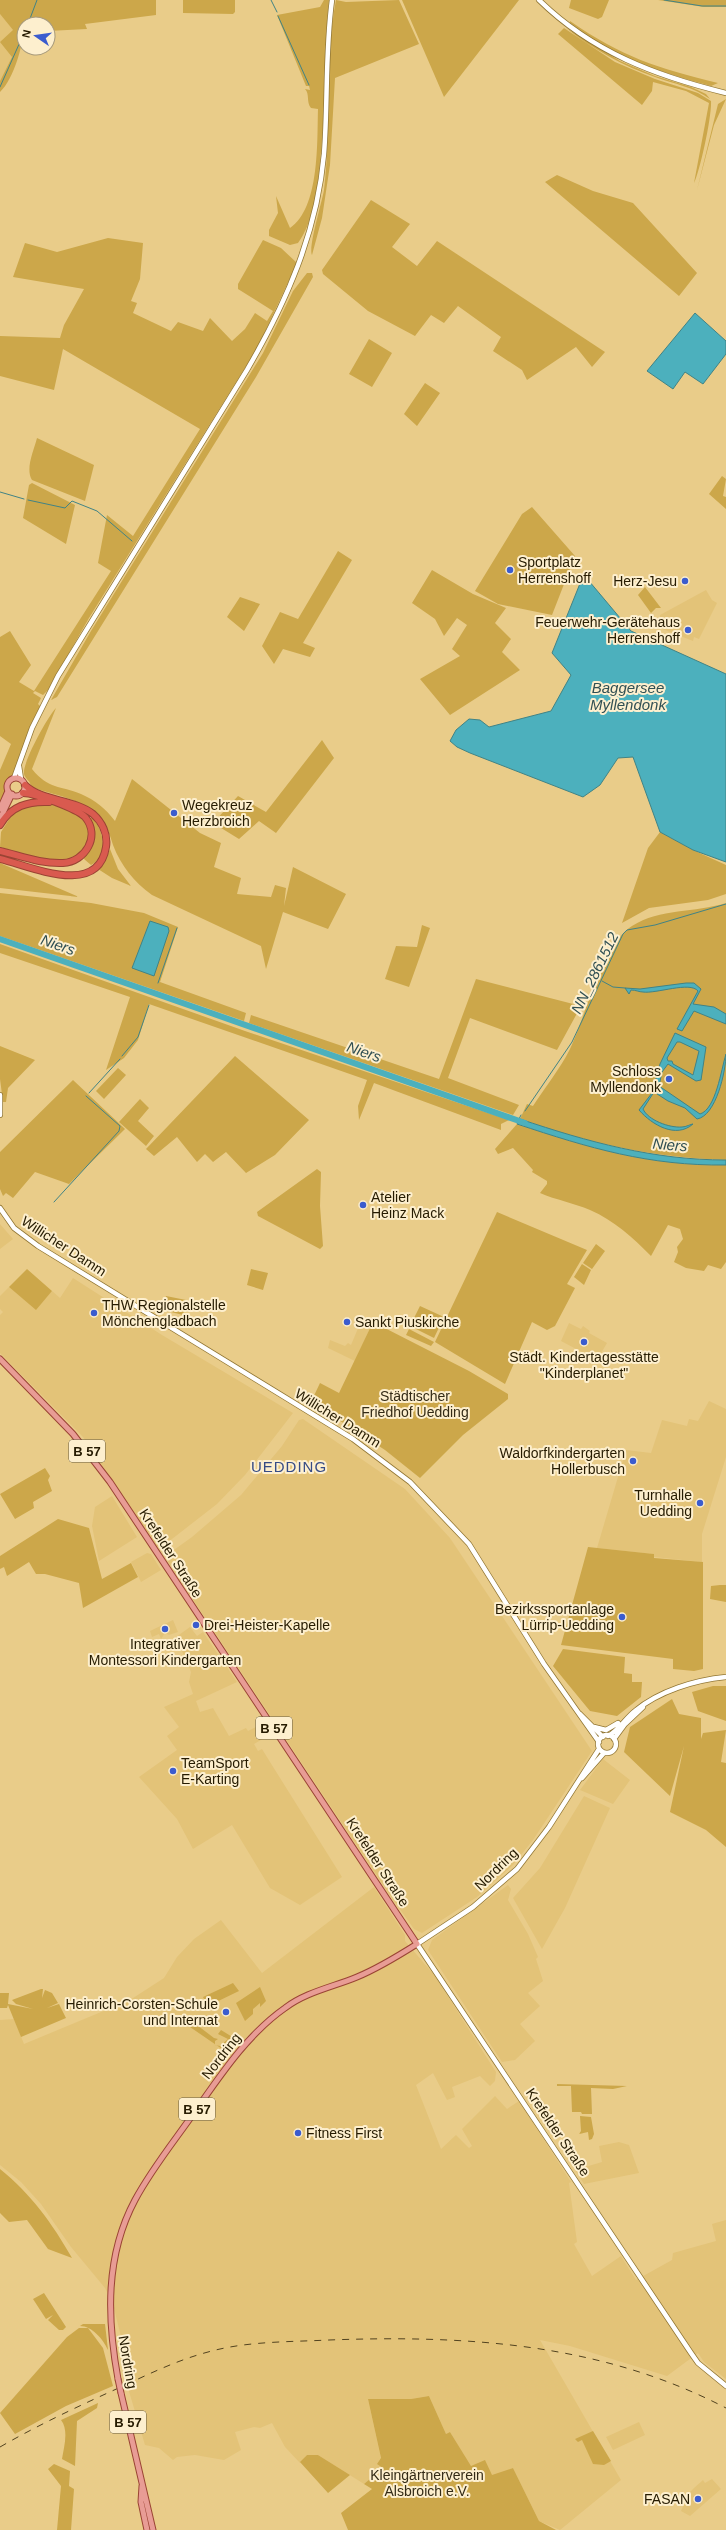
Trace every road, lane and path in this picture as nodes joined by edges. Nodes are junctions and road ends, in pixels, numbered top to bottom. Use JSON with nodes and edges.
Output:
{"nodes":[{"id":1,"x":332,"y":0,"type":"edge"},
{"id":2,"x":539,"y":0,"type":"edge"},
{"id":3,"x":726,"y":93,"type":"edge"},
{"id":4,"x":20,"y":760,"type":"junction"},
{"id":5,"x":14,"y":778,"type":"junction"},
{"id":6,"x":21,"y":779,"type":"junction"},
{"id":7,"x":25,"y":785,"type":"junction"},
{"id":8,"x":10,"y":793,"type":"junction"},
{"id":9,"x":23,"y":793,"type":"junction"},
{"id":10,"x":54,"y":803,"type":"junction"},
{"id":11,"x":0,"y":809,"type":"edge"},
{"id":12,"x":0,"y":819,"type":"edge"},
{"id":13,"x":0,"y":825,"type":"edge"},
{"id":14,"x":0,"y":851,"type":"edge"},
{"id":15,"x":0,"y":859,"type":"edge"},
{"id":16,"x":0,"y":1095,"type":"edge"},
{"id":17,"x":0,"y":1115,"type":"edge"},
{"id":18,"x":0,"y":1208,"type":"edge"},
{"id":19,"x":0,"y":1359,"type":"edge"},
{"id":20,"x":726,"y":1677,"type":"edge"},
{"id":21,"x":648,"y":1703,"type":"junction"},
{"id":22,"x":574,"y":1708,"type":"junction"},
{"id":23,"x":626,"y":1718,"type":"junction"},
{"id":24,"x":592,"y":1727,"type":"junction"},
{"id":25,"x":605,"y":1736,"type":"junction"},
{"id":26,"x":614,"y":1739,"type":"junction"},
{"id":27,"x":599,"y":1742,"type":"junction"},
{"id":28,"x":599,"y":1749,"type":"junction"},
{"id":29,"x":604,"y":1753,"type":"junction"},
{"id":30,"x":580,"y":1780,"type":"junction"},
{"id":31,"x":418,"y":1944,"type":"junction"},
{"id":32,"x":726,"y":2386,"type":"edge"},
{"id":33,"x":142,"y":2485,"type":"junction"},
{"id":34,"x":147,"y":2530,"type":"edge"},
{"id":35,"x":153,"y":2530,"type":"edge"}],
"edges":[{"from":1,"to":4,"type":"main road"},
{"from":2,"to":3,"type":"main road"},
{"from":4,"to":5,"type":"main road"},
{"from":4,"to":6,"type":"main road"},
{"from":5,"to":6,"type":"main road"},
{"from":5,"to":8,"type":"main road"},
{"from":6,"to":7,"type":"main road"},
{"from":7,"to":9,"type":"main road"},
{"from":7,"to":15,"type":"highway"},
{"from":8,"to":9,"type":"main road"},
{"from":8,"to":11,"type":"main road"},
{"from":8,"to":12,"type":"main road"},
{"from":9,"to":10,"type":"highway"},
{"from":10,"to":13,"type":"highway"},
{"from":10,"to":14,"type":"highway"},
{"from":16,"to":17,"type":"main road"},
{"from":18,"to":22,"type":"main road","name":"Willicher Damm"},
{"from":19,"to":31,"type":"main road","name":"Krefelder Straße","number":"B 57"},
{"from":20,"to":21,"type":"main road"},
{"from":21,"to":23,"type":"main road"},
{"from":21,"to":26,"type":"main road"},
{"from":22,"to":24,"type":"main road","name":"Willicher Damm"},
{"from":22,"to":27,"type":"main road","name":"Willicher Damm"},
{"from":23,"to":24,"type":"main road"},
{"from":23,"to":25,"type":"main road"},
{"from":24,"to":25,"type":"main road","name":"Willicher Damm"},
{"from":25,"to":26,"type":"main road"},
{"from":25,"to":27,"type":"main road"},
{"from":26,"to":29,"type":"main road"},
{"from":27,"to":28,"type":"main road"},
{"from":28,"to":29,"type":"main road"},
{"from":28,"to":30,"type":"main road","name":"Nordring"},
{"from":29,"to":30,"type":"main road","name":"Nordring"},
{"from":30,"to":31,"type":"main road","name":"Nordring"},
{"from":31,"to":32,"type":"main road","name":"Krefelder Straße"},
{"from":31,"to":33,"type":"main road","name":"Nordring","number":"B 57","bridge":true},
{"from":33,"to":34,"type":"main road","name":"Nordring","number":"B 57"},
{"from":33,"to":35,"type":"main road","name":"Nordring","number":"B 57"}]}
